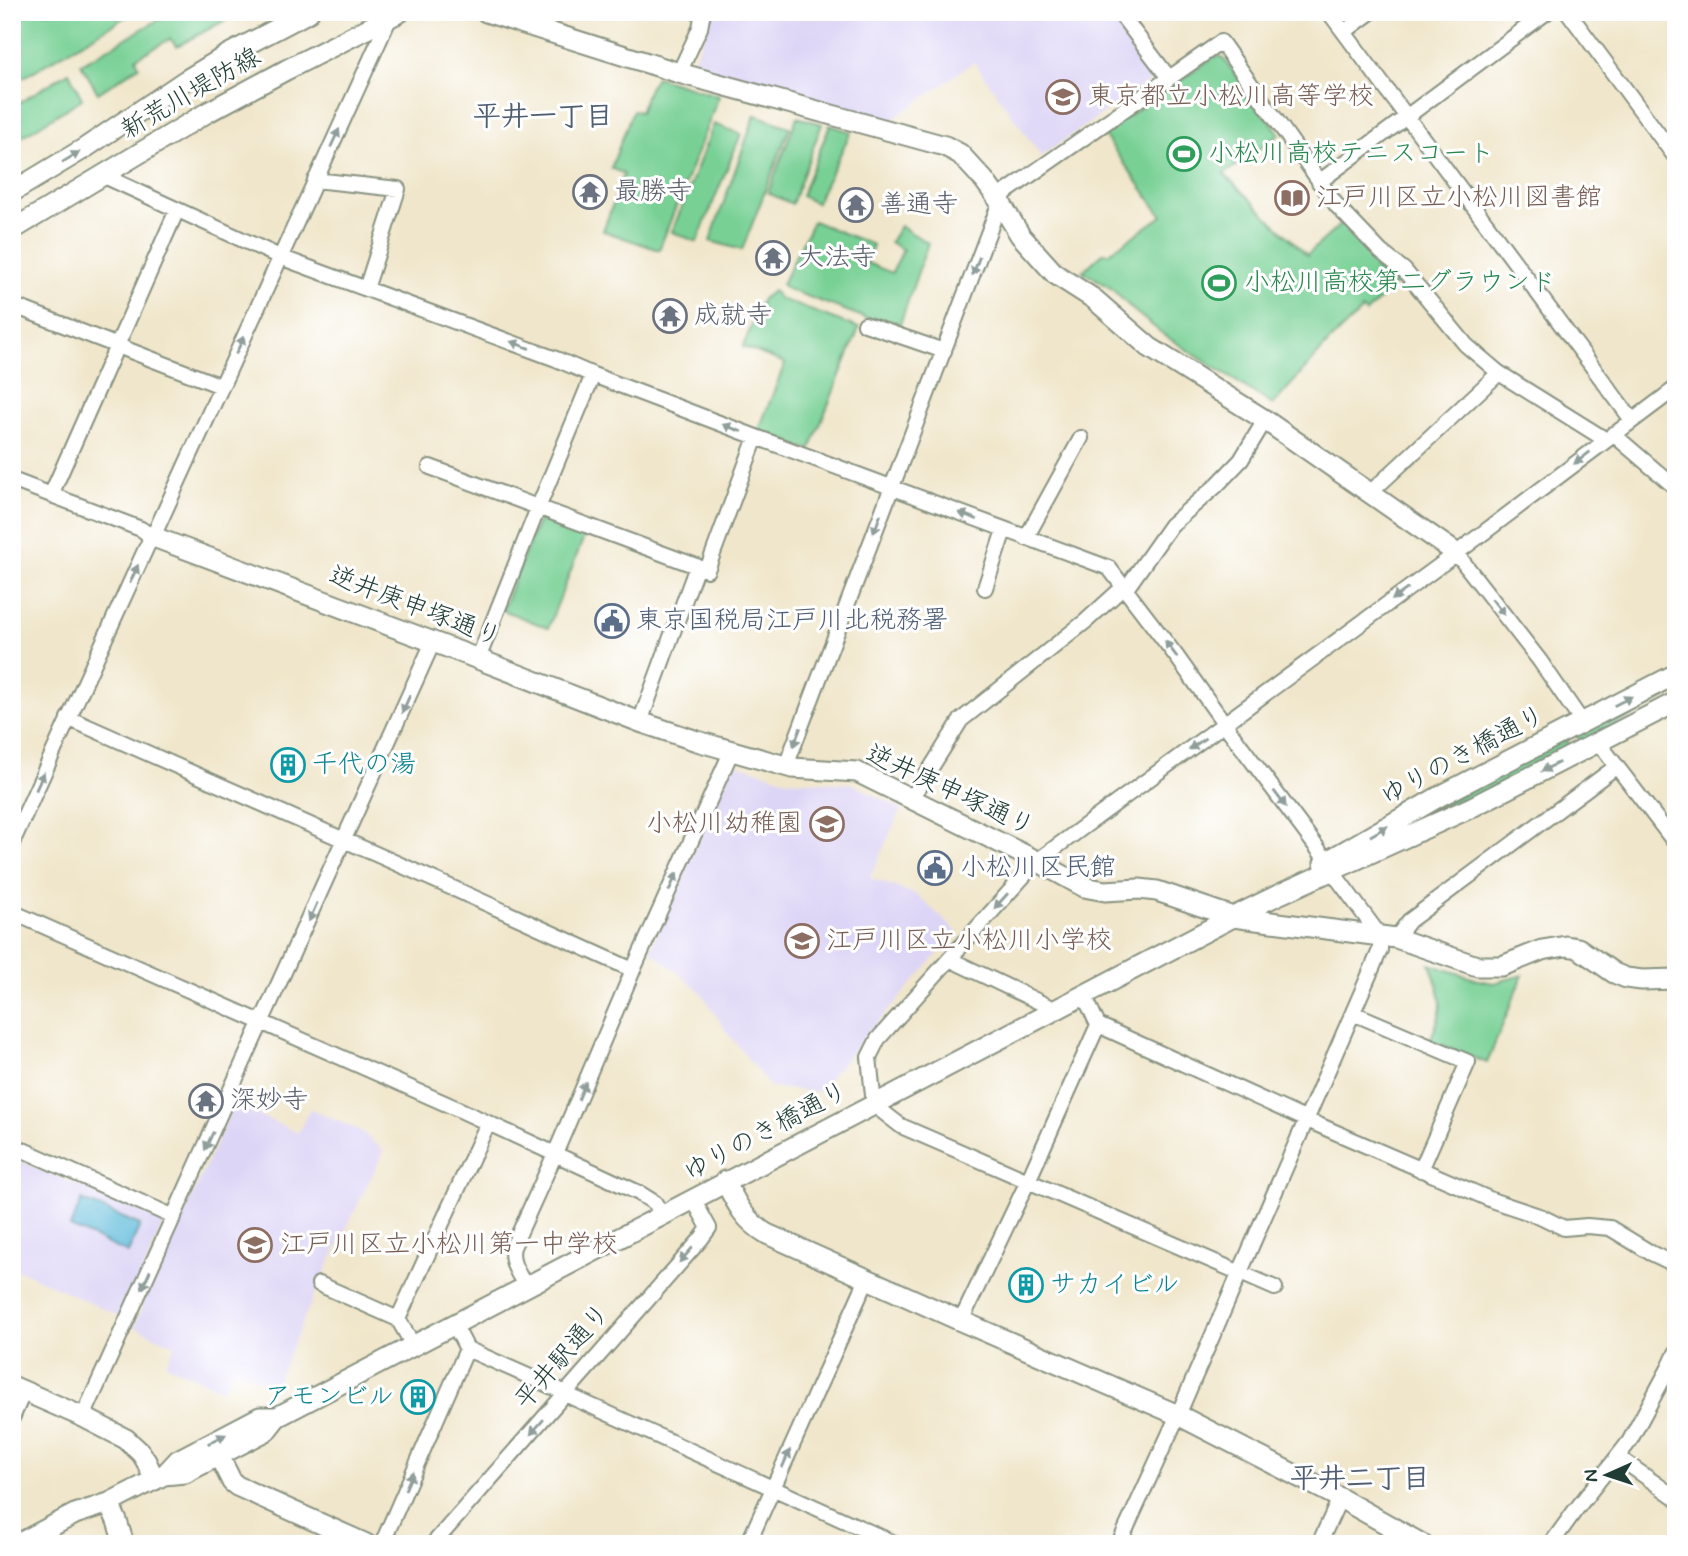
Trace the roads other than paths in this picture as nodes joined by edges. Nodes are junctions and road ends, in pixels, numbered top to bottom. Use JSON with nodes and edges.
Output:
{"nodes":[{"id":1,"x":309,"y":12,"type":"edge"},
{"id":2,"x":486,"y":12,"type":"edge"},
{"id":3,"x":703,"y":12,"type":"edge"},
{"id":4,"x":1118,"y":12,"type":"edge"},
{"id":5,"x":1329,"y":12,"type":"edge"},
{"id":6,"x":1371,"y":12,"type":"edge"},
{"id":7,"x":1547,"y":12,"type":"edge"},
{"id":8,"x":1569,"y":12,"type":"edge"},
{"id":9,"x":395,"y":15,"type":"edge"},
{"id":10,"x":1344,"y":33,"type":"junction"},
{"id":11,"x":679,"y":73,"type":"junction"},
{"id":12,"x":1169,"y":78,"type":"junction"},
{"id":13,"x":1406,"y":118,"type":"junction"},
{"id":14,"x":1676,"y":158,"type":"edge"},
{"id":15,"x":102,"y":175,"type":"junction"},
{"id":16,"x":316,"y":180,"type":"junction"},
{"id":17,"x":1319,"y":182,"type":"junction"},
{"id":18,"x":12,"y":192,"type":"edge"},
{"id":19,"x":1000,"y":202,"type":"junction"},
{"id":20,"x":177,"y":211,"type":"junction"},
{"id":21,"x":12,"y":230,"type":"edge"},
{"id":22,"x":280,"y":257,"type":"junction"},
{"id":23,"x":366,"y":289,"type":"junction"},
{"id":24,"x":12,"y":305,"type":"edge"},
{"id":25,"x":865,"y":324,"type":"dead end"},
{"id":26,"x":117,"y":345,"type":"junction"},
{"id":27,"x":944,"y":351,"type":"junction"},
{"id":28,"x":1499,"y":373,"type":"junction"},
{"id":29,"x":593,"y":375,"type":"junction"},
{"id":30,"x":221,"y":386,"type":"junction"},
{"id":31,"x":1676,"y":388,"type":"edge"},
{"id":32,"x":1265,"y":420,"type":"junction"},
{"id":33,"x":1632,"y":420,"type":"junction"},
{"id":34,"x":756,"y":437,"type":"junction"},
{"id":35,"x":1609,"y":437,"type":"junction"},
{"id":36,"x":1081,"y":439,"type":"dead end"},
{"id":37,"x":430,"y":467,"type":"dead end"},
{"id":38,"x":12,"y":480,"type":"edge"},
{"id":39,"x":891,"y":487,"type":"junction"},
{"id":40,"x":1676,"y":488,"type":"edge"},
{"id":41,"x":1371,"y":492,"type":"junction"},
{"id":42,"x":51,"y":495,"type":"junction"},
{"id":43,"x":538,"y":508,"type":"junction"},
{"id":44,"x":1004,"y":530,"type":"junction"},
{"id":45,"x":151,"y":536,"type":"junction"},
{"id":46,"x":1026,"y":538,"type":"junction"},
{"id":47,"x":1456,"y":553,"type":"junction"},
{"id":48,"x":697,"y":566,"type":"junction"},
{"id":49,"x":985,"y":587,"type":"dead end"},
{"id":50,"x":1125,"y":589,"type":"junction"},
{"id":51,"x":433,"y":642,"type":"junction"},
{"id":52,"x":478,"y":659,"type":"junction"},
{"id":53,"x":1676,"y":674,"type":"edge"},
{"id":54,"x":1676,"y":702,"type":"edge"},
{"id":55,"x":68,"y":718,"type":"junction"},
{"id":56,"x":640,"y":722,"type":"junction"},
{"id":57,"x":1582,"y":722,"type":"junction"},
{"id":58,"x":1225,"y":724,"type":"junction"},
{"id":59,"x":1598,"y":743,"type":"junction"},
{"id":60,"x":732,"y":750,"type":"junction"},
{"id":61,"x":786,"y":766,"type":"junction"},
{"id":62,"x":1617,"y":766,"type":"junction"},
{"id":63,"x":912,"y":798,"type":"junction"},
{"id":64,"x":345,"y":841,"type":"junction"},
{"id":65,"x":12,"y":843,"type":"edge"},
{"id":66,"x":1676,"y":845,"type":"edge"},
{"id":67,"x":1037,"y":861,"type":"junction"},
{"id":68,"x":1330,"y":866,"type":"junction"},
{"id":69,"x":12,"y":912,"type":"edge"},
{"id":70,"x":1233,"y":917,"type":"junction"},
{"id":71,"x":1388,"y":937,"type":"junction"},
{"id":72,"x":949,"y":958,"type":"junction"},
{"id":73,"x":634,"y":970,"type":"junction"},
{"id":74,"x":1676,"y":979,"type":"edge"},
{"id":75,"x":1084,"y":995,"type":"junction"},
{"id":76,"x":1056,"y":1010,"type":"junction"},
{"id":77,"x":1353,"y":1013,"type":"junction"},
{"id":78,"x":263,"y":1022,"type":"junction"},
{"id":79,"x":1098,"y":1025,"type":"junction"},
{"id":80,"x":874,"y":1105,"type":"junction"},
{"id":81,"x":1307,"y":1120,"type":"junction"},
{"id":82,"x":488,"y":1123,"type":"junction"},
{"id":83,"x":12,"y":1145,"type":"edge"},
{"id":84,"x":555,"y":1154,"type":"junction"},
{"id":85,"x":1421,"y":1170,"type":"junction"},
{"id":86,"x":725,"y":1181,"type":"junction"},
{"id":87,"x":1028,"y":1181,"type":"junction"},
{"id":88,"x":693,"y":1199,"type":"junction"},
{"id":89,"x":662,"y":1216,"type":"junction"},
{"id":90,"x":174,"y":1217,"type":"junction"},
{"id":91,"x":1676,"y":1265,"type":"edge"},
{"id":92,"x":1239,"y":1272,"type":"junction"},
{"id":93,"x":867,"y":1279,"type":"junction"},
{"id":94,"x":319,"y":1284,"type":"dead end"},
{"id":95,"x":526,"y":1287,"type":"junction"},
{"id":96,"x":1275,"y":1288,"type":"dead end"},
{"id":97,"x":398,"y":1320,"type":"junction"},
{"id":98,"x":961,"y":1321,"type":"junction"},
{"id":99,"x":454,"y":1324,"type":"junction"},
{"id":100,"x":413,"y":1345,"type":"junction"},
{"id":101,"x":467,"y":1349,"type":"junction"},
{"id":102,"x":1676,"y":1353,"type":"edge"},
{"id":103,"x":18,"y":1388,"type":"edge"},
{"id":104,"x":566,"y":1393,"type":"junction"},
{"id":105,"x":1178,"y":1415,"type":"junction"},
{"id":106,"x":83,"y":1417,"type":"junction"},
{"id":107,"x":277,"y":1417,"type":"junction"},
{"id":108,"x":12,"y":1418,"type":"edge"},
{"id":109,"x":219,"y":1456,"type":"junction"},
{"id":110,"x":1618,"y":1457,"type":"junction"},
{"id":111,"x":159,"y":1478,"type":"junction"},
{"id":112,"x":773,"y":1488,"type":"junction"},
{"id":113,"x":1340,"y":1498,"type":"junction"},
{"id":114,"x":1676,"y":1498,"type":"edge"},
{"id":115,"x":108,"y":1503,"type":"junction"},
{"id":116,"x":18,"y":1544,"type":"edge"},
{"id":117,"x":46,"y":1544,"type":"edge"},
{"id":118,"x":124,"y":1544,"type":"edge"},
{"id":119,"x":366,"y":1544,"type":"edge"},
{"id":120,"x":382,"y":1544,"type":"edge"},
{"id":121,"x":433,"y":1544,"type":"edge"},
{"id":122,"x":748,"y":1544,"type":"edge"},
{"id":123,"x":896,"y":1544,"type":"edge"},
{"id":124,"x":1119,"y":1544,"type":"edge"},
{"id":125,"x":1320,"y":1544,"type":"edge"},
{"id":126,"x":1422,"y":1544,"type":"edge"},
{"id":127,"x":1551,"y":1544,"type":"edge"}],
"edges":[{"from":18,"to":1,"type":"main road","name":"新荒川堤防線","one_way":true},
{"from":2,"to":11,"type":"main road"},
{"from":3,"to":11,"type":"street"},
{"from":4,"to":12,"type":"street"},
{"from":5,"to":10,"type":"street"},
{"from":6,"to":10,"type":"street"},
{"from":7,"to":13,"type":"street"},
{"from":8,"to":14,"type":"street"},
{"from":9,"to":15,"type":"main road","name":"新荒川堤防線"},
{"from":16,"to":9,"type":"street","one_way":true},
{"from":10,"to":13,"type":"street"},
{"from":11,"to":19,"type":"main road"},
{"from":12,"to":17,"type":"street"},
{"from":12,"to":19,"type":"street"},
{"from":13,"to":17,"type":"street"},
{"from":13,"to":33,"type":"street"},
{"from":15,"to":20,"type":"street"},
{"from":15,"to":21,"type":"main road","name":"新荒川堤防線"},
{"from":16,"to":22,"type":"street"},
{"from":16,"to":23,"type":"street"},
{"from":17,"to":28,"type":"street"},
{"from":19,"to":27,"type":"street","one_way":true},
{"from":19,"to":32,"type":"main road"},
{"from":20,"to":22,"type":"street"},
{"from":20,"to":26,"type":"street"},
{"from":22,"to":23,"type":"street"},
{"from":30,"to":22,"type":"street","one_way":true},
{"from":29,"to":23,"type":"street","one_way":true},
{"from":24,"to":26,"type":"street"},
{"from":25,"to":27,"type":"street"},
{"from":26,"to":30,"type":"street"},
{"from":26,"to":42,"type":"street"},
{"from":27,"to":39,"type":"street"},
{"from":28,"to":35,"type":"street"},
{"from":28,"to":41,"type":"street"},
{"from":34,"to":29,"type":"street","one_way":true},
{"from":29,"to":43,"type":"street"},
{"from":30,"to":45,"type":"street"},
{"from":31,"to":33,"type":"street"},
{"from":32,"to":41,"type":"main road"},
{"from":32,"to":50,"type":"street"},
{"from":33,"to":35,"type":"street"},
{"from":34,"to":39,"type":"street"},
{"from":34,"to":48,"type":"street"},
{"from":35,"to":40,"type":"street"},
{"from":35,"to":47,"type":"street","one_way":true},
{"from":36,"to":46,"type":"street"},
{"from":37,"to":43,"type":"street"},
{"from":38,"to":42,"type":"street","name":"逆井庚申塚通り"},
{"from":44,"to":39,"type":"street","one_way":true},
{"from":39,"to":61,"type":"street","one_way":true},
{"from":41,"to":47,"type":"main road"},
{"from":42,"to":45,"type":"street","name":"逆井庚申塚通り"},
{"from":43,"to":48,"type":"street"},
{"from":43,"to":52,"type":"street"},
{"from":44,"to":46,"type":"street"},
{"from":44,"to":49,"type":"street"},
{"from":45,"to":51,"type":"main road","name":"逆井庚申塚通り"},
{"from":55,"to":45,"type":"street","one_way":true},
{"from":46,"to":50,"type":"street"},
{"from":47,"to":57,"type":"street","one_way":true},
{"from":47,"to":58,"type":"street","one_way":true},
{"from":48,"to":56,"type":"street"},
{"from":58,"to":50,"type":"street","one_way":true},
{"from":50,"to":63,"type":"street"},
{"from":51,"to":52,"type":"main road","name":"逆井庚申塚通り"},
{"from":51,"to":64,"type":"street","one_way":true},
{"from":52,"to":56,"type":"main road","name":"逆井庚申塚通り"},
{"from":57,"to":53,"type":"main road","name":"ゆりのき橋通り","one_way":true},
{"from":54,"to":59,"type":"main road","name":"ゆりのき橋通り"},
{"from":55,"to":64,"type":"street"},
{"from":65,"to":55,"type":"street","one_way":true},
{"from":56,"to":60,"type":"main road","name":"逆井庚申塚通り"},
{"from":68,"to":57,"type":"main road","name":"ゆりのき橋通り","one_way":true},
{"from":58,"to":67,"type":"street","one_way":true},
{"from":58,"to":68,"type":"street","one_way":true},
{"from":59,"to":62,"type":"street"},
{"from":59,"to":68,"type":"main road","name":"ゆりのき橋通り","one_way":true},
{"from":60,"to":61,"type":"main road","name":"逆井庚申塚通り"},
{"from":73,"to":60,"type":"street","one_way":true},
{"from":61,"to":63,"type":"main road","name":"逆井庚申塚通り"},
{"from":62,"to":66,"type":"street"},
{"from":62,"to":71,"type":"street"},
{"from":63,"to":67,"type":"main road","name":"逆井庚申塚通り"},
{"from":64,"to":73,"type":"street"},
{"from":64,"to":78,"type":"street","one_way":true},
{"from":67,"to":70,"type":"main road","name":"逆井庚申塚通り"},
{"from":67,"to":72,"type":"street","one_way":true},
{"from":68,"to":70,"type":"main road","name":"ゆりのき橋通り"},
{"from":68,"to":71,"type":"street"},
{"from":69,"to":78,"type":"street"},
{"from":70,"to":71,"type":"main road","name":"逆井庚申塚通り"},
{"from":70,"to":75,"type":"main road","name":"ゆりのき橋通り"},
{"from":71,"to":74,"type":"main road","name":"逆井庚申塚通り"},
{"from":71,"to":77,"type":"street"},
{"from":72,"to":76,"type":"street"},
{"from":72,"to":80,"type":"street"},
{"from":84,"to":73,"type":"street","one_way":true},
{"from":75,"to":76,"type":"main road","name":"ゆりのき橋通り"},
{"from":75,"to":79,"type":"street"},
{"from":76,"to":80,"type":"main road","name":"ゆりのき橋通り"},
{"from":77,"to":81,"type":"street"},
{"from":77,"to":85,"type":"street"},
{"from":78,"to":82,"type":"street"},
{"from":78,"to":90,"type":"street","one_way":true},
{"from":79,"to":81,"type":"street"},
{"from":79,"to":87,"type":"street"},
{"from":80,"to":86,"type":"main road","name":"ゆりのき橋通り"},
{"from":80,"to":87,"type":"street"},
{"from":81,"to":85,"type":"street"},
{"from":81,"to":92,"type":"street"},
{"from":82,"to":84,"type":"street"},
{"from":82,"to":97,"type":"street"},
{"from":83,"to":90,"type":"street"},
{"from":84,"to":89,"type":"street"},
{"from":84,"to":95,"type":"street"},
{"from":85,"to":91,"type":"street"},
{"from":86,"to":88,"type":"main road","name":"ゆりのき橋通り"},
{"from":86,"to":93,"type":"main road"},
{"from":87,"to":92,"type":"street"},
{"from":87,"to":98,"type":"street"},
{"from":88,"to":89,"type":"main road","name":"ゆりのき橋通り"},
{"from":88,"to":104,"type":"street","name":"平井駅通り","one_way":true},
{"from":89,"to":95,"type":"main road","name":"ゆりのき橋通り"},
{"from":90,"to":106,"type":"street","one_way":true},
{"from":92,"to":96,"type":"street"},
{"from":92,"to":105,"type":"street"},
{"from":93,"to":98,"type":"main road"},
{"from":112,"to":93,"type":"street","one_way":true},
{"from":94,"to":97,"type":"street"},
{"from":95,"to":99,"type":"main road","name":"ゆりのき橋通り"},
{"from":97,"to":100,"type":"street"},
{"from":98,"to":105,"type":"main road"},
{"from":99,"to":100,"type":"main road","name":"ゆりのき橋通り"},
{"from":99,"to":101,"type":"street"},
{"from":100,"to":107,"type":"main road","name":"ゆりのき橋通り"},
{"from":101,"to":104,"type":"street"},
{"from":120,"to":101,"type":"street","one_way":true},
{"from":102,"to":110,"type":"street"},
{"from":103,"to":106,"type":"main road"},
{"from":103,"to":108,"type":"street"},
{"from":104,"to":112,"type":"street"},
{"from":104,"to":121,"type":"street","name":"平井駅通り","one_way":true},
{"from":105,"to":113,"type":"main road"},
{"from":105,"to":124,"type":"street"},
{"from":106,"to":111,"type":"main road"},
{"from":107,"to":109,"type":"main road"},
{"from":111,"to":107,"type":"main road","one_way":true},
{"from":109,"to":111,"type":"main road"},
{"from":109,"to":119,"type":"main road"},
{"from":110,"to":114,"type":"street"},
{"from":110,"to":127,"type":"street"},
{"from":111,"to":115,"type":"main road"},
{"from":112,"to":122,"type":"street"},
{"from":112,"to":123,"type":"street"},
{"from":113,"to":125,"type":"street"},
{"from":113,"to":126,"type":"main road"},
{"from":115,"to":116,"type":"main road"},
{"from":115,"to":117,"type":"main road"},
{"from":115,"to":118,"type":"main road"}]}
